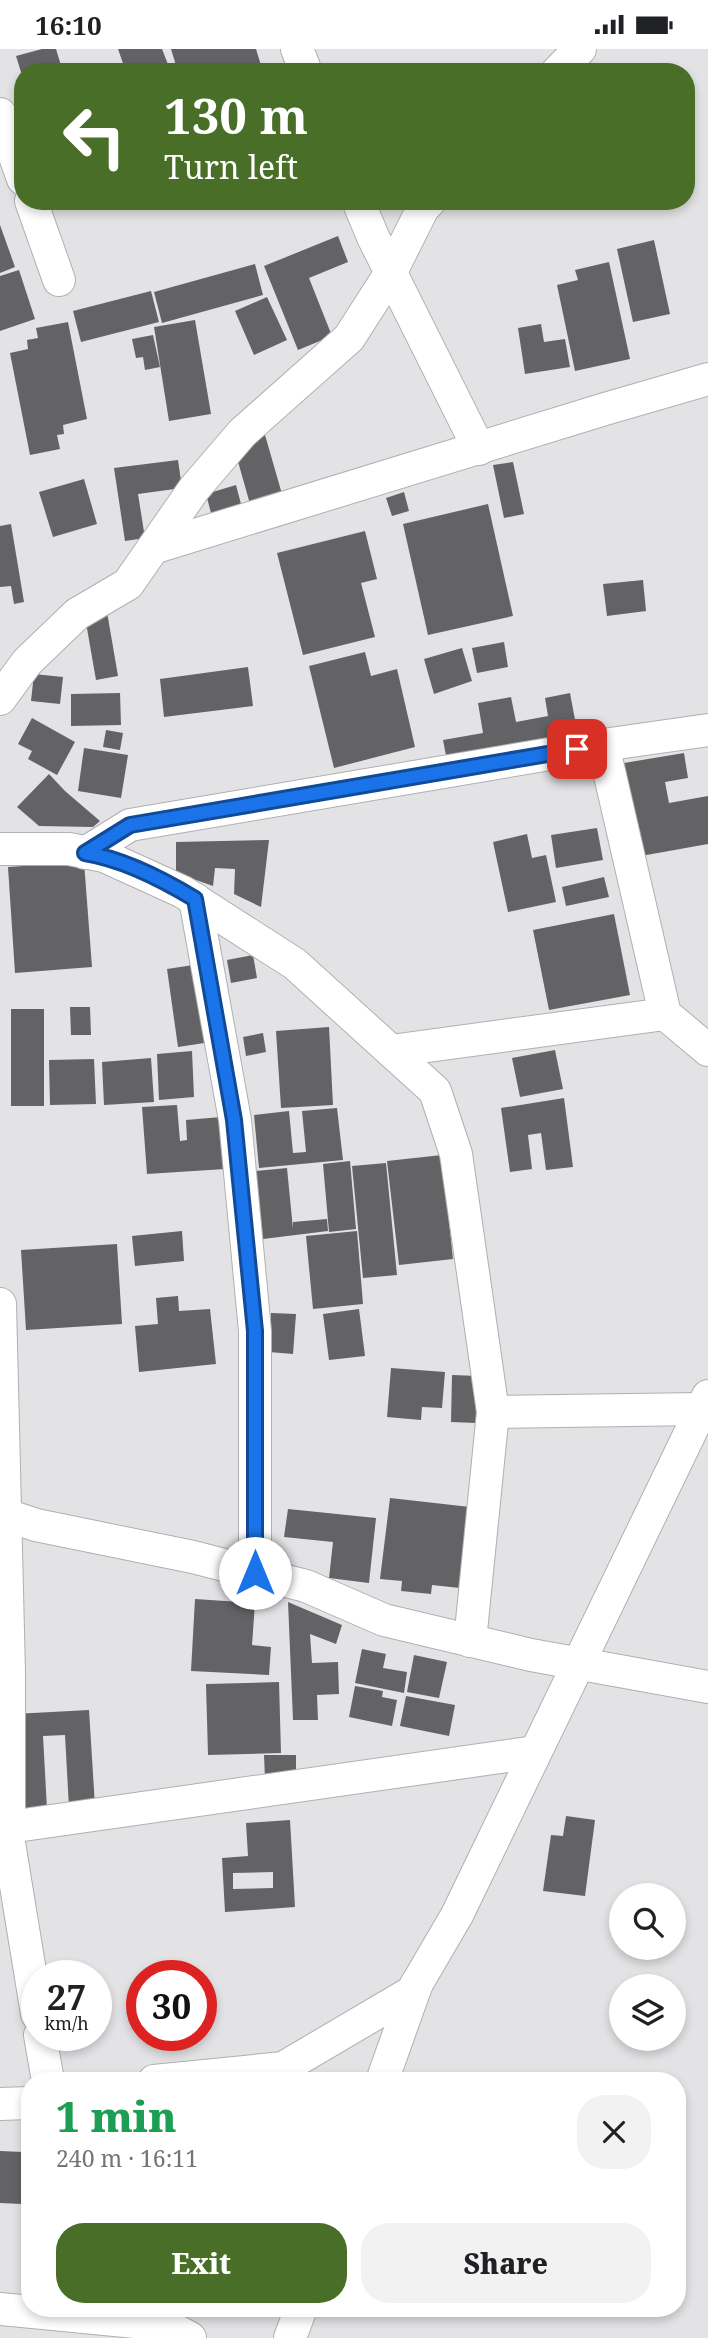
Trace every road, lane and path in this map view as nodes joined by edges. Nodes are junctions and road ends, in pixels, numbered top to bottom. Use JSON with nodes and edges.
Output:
{"nodes":[{"id":1,"x":580,"y":49,"type":"edge"},
{"id":2,"x":566,"y":63,"type":"edge"},
{"id":3,"x":0,"y":114,"type":"edge"},
{"id":4,"x":14,"y":154,"type":"edge"},
{"id":5,"x":34,"y":210,"type":"edge"},
{"id":6,"x":362,"y":210,"type":"edge"},
{"id":7,"x":422,"y":210,"type":"edge"},
{"id":8,"x":390,"y":274,"type":"junction"},
{"id":9,"x":59,"y":280,"type":"dead end"},
{"id":10,"x":708,"y":380,"type":"edge"},
{"id":11,"x":479,"y":449,"type":"junction"},
{"id":12,"x":156,"y":547,"type":"junction"},
{"id":13,"x":0,"y":699,"type":"edge"},
{"id":14,"x":708,"y":730,"type":"edge"},
{"id":15,"x":603,"y":745,"type":"junction"},
{"id":16,"x":0,"y":849,"type":"edge"},
{"id":17,"x":85,"y":853,"type":"junction"},
{"id":18,"x":195,"y":899,"type":"junction"},
{"id":19,"x":665,"y":1014,"type":"junction"},
{"id":20,"x":708,"y":1049,"type":"edge"},
{"id":21,"x":391,"y":1051,"type":"junction"},
{"id":22,"x":0,"y":1304,"type":"edge"},
{"id":23,"x":705,"y":1403,"type":"edge"},
{"id":24,"x":492,"y":1412,"type":"junction"},
{"id":25,"x":3,"y":1514,"type":"edge"},
{"id":26,"x":255,"y":1573,"type":"junction"},
{"id":27,"x":470,"y":1641,"type":"junction"},
{"id":28,"x":578,"y":1664,"type":"junction"},
{"id":29,"x":708,"y":1687,"type":"edge"},
{"id":30,"x":536,"y":1752,"type":"junction"},
{"id":31,"x":9,"y":1827,"type":"junction"},
{"id":32,"x":28,"y":1960,"type":"edge"},
{"id":33,"x":418,"y":1981,"type":"junction"},
{"id":34,"x":43,"y":2051,"type":"edge"},
{"id":35,"x":46,"y":2072,"type":"edge"},
{"id":36,"x":251,"y":2072,"type":"edge"},
{"id":37,"x":385,"y":2072,"type":"edge"},
{"id":38,"x":21,"y":2103,"type":"edge"},
{"id":39,"x":0,"y":2104,"type":"edge"},
{"id":40,"x":0,"y":2309,"type":"edge"},
{"id":41,"x":21,"y":2311,"type":"edge"},
{"id":42,"x":83,"y":2317,"type":"edge"},
{"id":43,"x":298,"y":2317,"type":"edge"},
{"id":44,"x":190,"y":2338,"type":"edge"},
{"id":45,"x":290,"y":2338,"type":"edge"}],
"edges":[{"from":1,"to":2,"type":"street"},
{"from":3,"to":4,"type":"street"},
{"from":5,"to":9,"type":"street"},
{"from":6,"to":8,"type":"street"},
{"from":7,"to":8,"type":"street"},
{"from":8,"to":11,"type":"street"},
{"from":8,"to":12,"type":"street"},
{"from":10,"to":11,"type":"street"},
{"from":11,"to":12,"type":"street"},
{"from":12,"to":13,"type":"street"},
{"from":14,"to":15,"type":"street"},
{"from":15,"to":17,"type":"street"},
{"from":15,"to":19,"type":"street"},
{"from":16,"to":17,"type":"street"},
{"from":17,"to":18,"type":"street"},
{"from":18,"to":21,"type":"street"},
{"from":18,"to":26,"type":"street"},
{"from":19,"to":20,"type":"street"},
{"from":19,"to":21,"type":"street"},
{"from":21,"to":24,"type":"street"},
{"from":22,"to":25,"type":"street"},
{"from":23,"to":24,"type":"street"},
{"from":23,"to":28,"type":"street"},
{"from":24,"to":27,"type":"street"},
{"from":25,"to":26,"type":"street"},
{"from":25,"to":31,"type":"street"},
{"from":26,"to":27,"type":"street"},
{"from":27,"to":28,"type":"street"},
{"from":28,"to":29,"type":"street"},
{"from":28,"to":30,"type":"street"},
{"from":30,"to":31,"type":"street"},
{"from":30,"to":33,"type":"street"},
{"from":31,"to":32,"type":"street"},
{"from":33,"to":36,"type":"street"},
{"from":33,"to":37,"type":"street"},
{"from":34,"to":35,"type":"street"},
{"from":38,"to":39,"type":"street"},
{"from":40,"to":41,"type":"street"},
{"from":42,"to":44,"type":"street"},
{"from":43,"to":45,"type":"street"}]}
